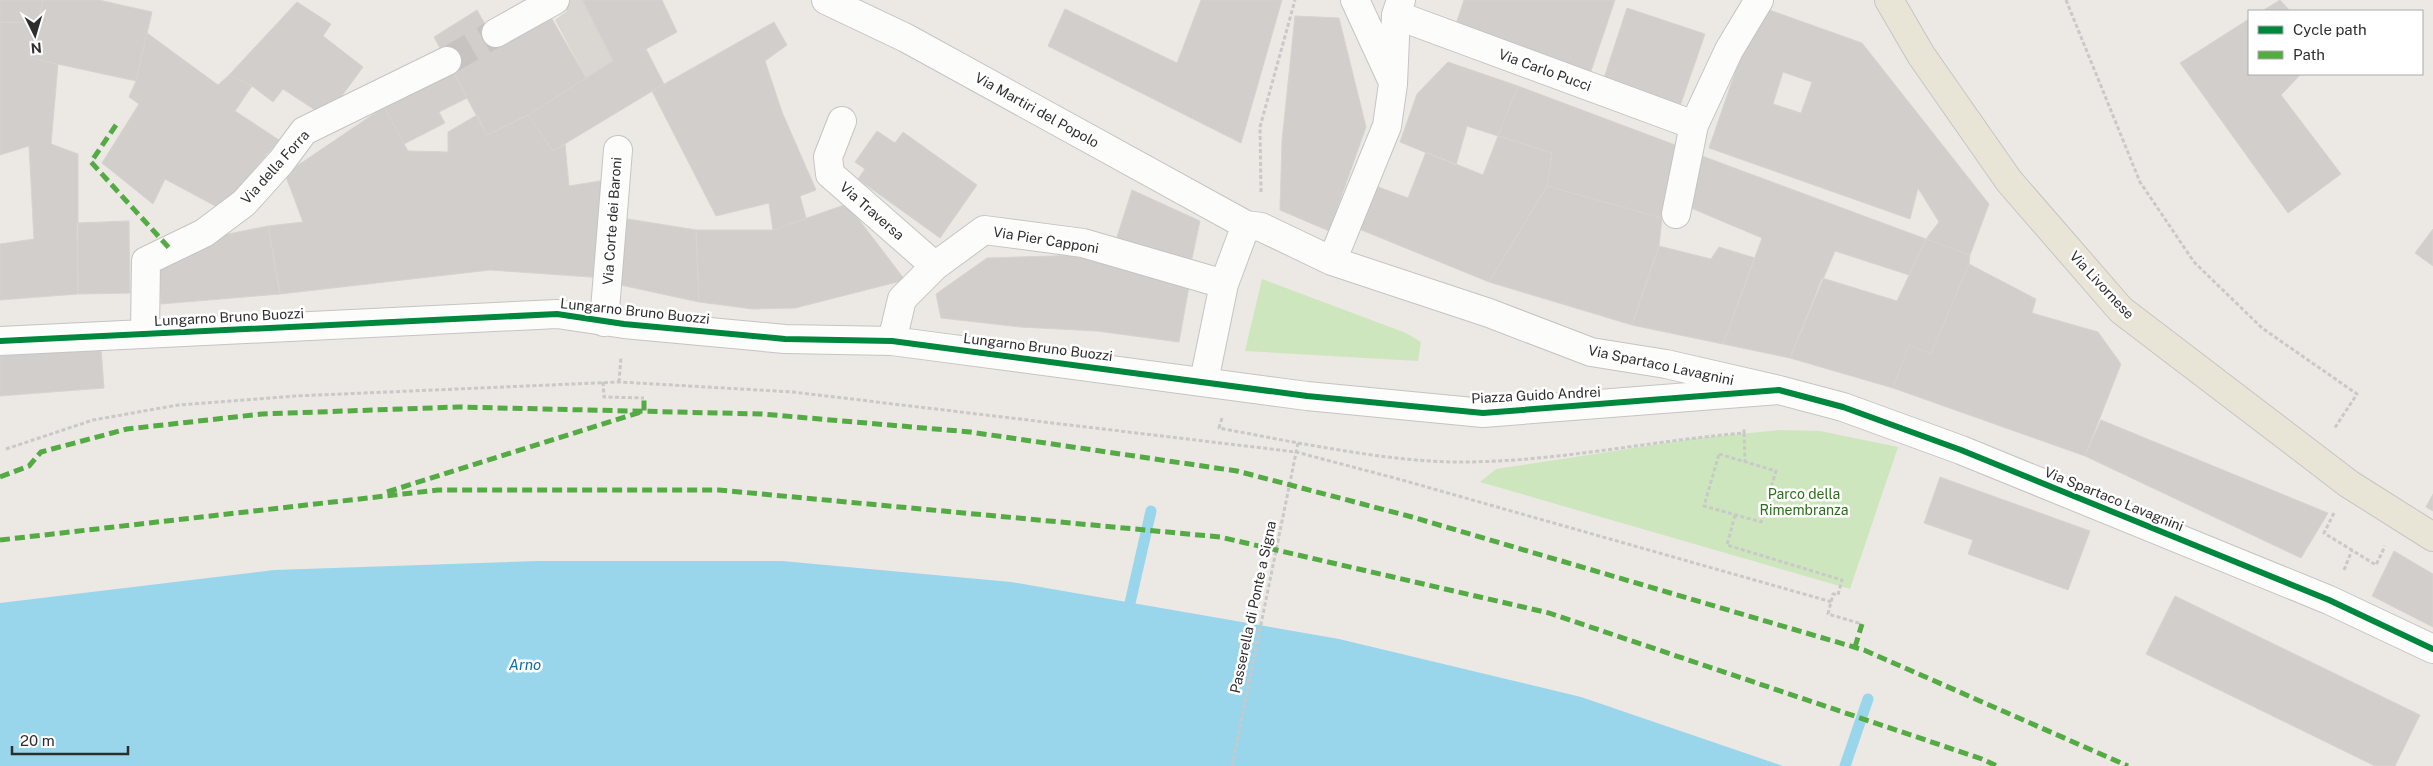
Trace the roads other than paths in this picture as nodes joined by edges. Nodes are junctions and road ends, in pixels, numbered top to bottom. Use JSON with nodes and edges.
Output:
{"nodes":[{"id":1,"x":555,"y":0,"type":"edge"},
{"id":2,"x":826,"y":0,"type":"edge"},
{"id":3,"x":1355,"y":0,"type":"edge"},
{"id":4,"x":1759,"y":0,"type":"edge"},
{"id":5,"x":1889,"y":0,"type":"edge"},
{"id":6,"x":1398,"y":8,"type":"edge"},
{"id":7,"x":496,"y":33,"type":"tunnel mouth"},
{"id":8,"x":446,"y":61,"type":"tunnel mouth"},
{"id":9,"x":1393,"y":84,"type":"junction"},
{"id":10,"x":842,"y":121,"type":"dead end"},
{"id":11,"x":1694,"y":125,"type":"junction"},
{"id":12,"x":618,"y":150,"type":"dead end"},
{"id":13,"x":1676,"y":214,"type":"dead end"},
{"id":14,"x":1254,"y":226,"type":"junction"},
{"id":15,"x":1332,"y":261,"type":"junction"},
{"id":16,"x":935,"y":266,"type":"junction"},
{"id":17,"x":1224,"y":284,"type":"junction"},
{"id":18,"x":604,"y":322,"type":"junction"},
{"id":19,"x":145,"y":333,"type":"junction"},
{"id":20,"x":0,"y":341,"type":"edge"},
{"id":21,"x":892,"y":341,"type":"junction"},
{"id":22,"x":1204,"y":381,"type":"junction"},
{"id":23,"x":1779,"y":390,"type":"junction"},
{"id":24,"x":2433,"y":537,"type":"edge"},
{"id":25,"x":2433,"y":649,"type":"edge"}],
"edges":[{"from":1,"to":7,"type":"street"},
{"from":2,"to":14,"type":"street","name":"Via Martiri del Popolo"},
{"from":3,"to":9,"type":"street"},
{"from":4,"to":11,"type":"street"},
{"from":5,"to":24,"type":"main road","name":"Via Livornese"},
{"from":6,"to":9,"type":"street","name":"Via Carlo Pucci"},
{"from":6,"to":11,"type":"street","name":"Via Carlo Pucci"},
{"from":8,"to":19,"type":"street","name":"Via della Forra"},
{"from":9,"to":15,"type":"street","name":"Via Carlo Pucci"},
{"from":10,"to":16,"type":"street","name":"Via Traversa"},
{"from":11,"to":13,"type":"street"},
{"from":12,"to":18,"type":"street","name":"Via Corte dei Baroni"},
{"from":14,"to":15,"type":"street","name":"Via Martiri del Popolo"},
{"from":14,"to":17,"type":"street"},
{"from":15,"to":23,"type":"street","name":"Via Spartaco Lavagnini"},
{"from":16,"to":17,"type":"street","name":"Via Pier Capponi"},
{"from":16,"to":21,"type":"street","name":"Via Pier Capponi"},
{"from":17,"to":22,"type":"street"},
{"from":18,"to":19,"type":"street","name":"Lungarno Bruno Buozzi"},
{"from":18,"to":21,"type":"street","name":"Lungarno Bruno Buozzi"},
{"from":19,"to":20,"type":"street","name":"Lungarno Bruno Buozzi"},
{"from":21,"to":22,"type":"street","name":"Lungarno Bruno Buozzi"},
{"from":22,"to":23,"type":"street","name":"Piazza Guido Andrei"},
{"from":23,"to":25,"type":"street","name":"Via Spartaco Lavagnini"}]}
